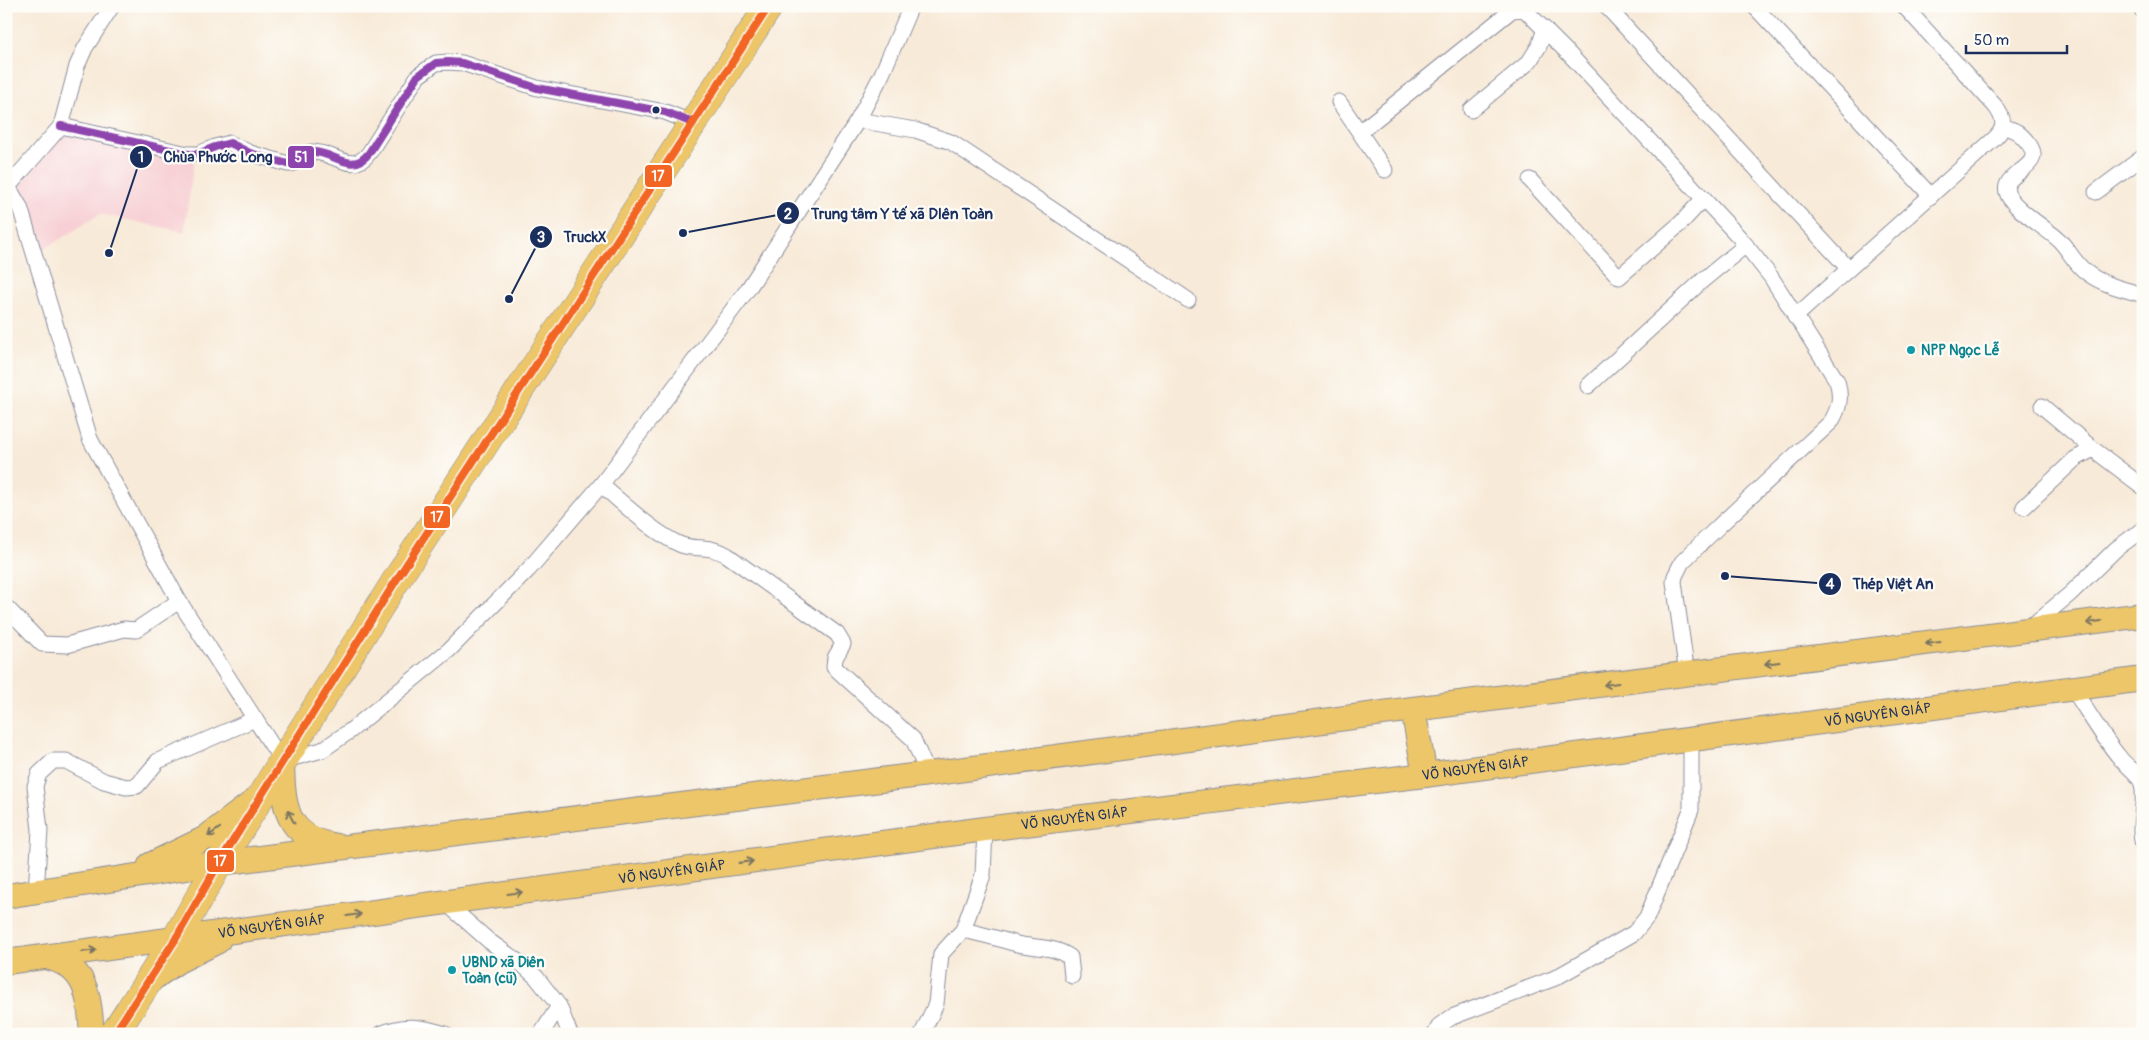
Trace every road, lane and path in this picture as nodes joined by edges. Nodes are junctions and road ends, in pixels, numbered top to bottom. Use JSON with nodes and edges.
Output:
{"nodes":[{"id":1,"x":112,"y":6,"type":"edge"},
{"id":2,"x":770,"y":6,"type":"edge"},
{"id":3,"x":911,"y":6,"type":"edge"},
{"id":4,"x":1606,"y":6,"type":"edge"},
{"id":5,"x":1754,"y":6,"type":"edge"},
{"id":6,"x":1904,"y":6,"type":"edge"},
{"id":7,"x":2139,"y":6,"type":"edge"},
{"id":8,"x":1518,"y":7,"type":"edge"},
{"id":9,"x":2143,"y":11,"type":"edge"},
{"id":10,"x":1545,"y":29,"type":"junction"},
{"id":11,"x":1339,"y":102,"type":"dead end"},
{"id":12,"x":1470,"y":110,"type":"dead end"},
{"id":13,"x":858,"y":120,"type":"junction"},
{"id":14,"x":693,"y":124,"type":"junction"},
{"id":15,"x":61,"y":126,"type":"junction"},
{"id":16,"x":2004,"y":127,"type":"junction"},
{"id":17,"x":1360,"y":131,"type":"junction"},
{"id":18,"x":2143,"y":157,"type":"edge"},
{"id":19,"x":1385,"y":170,"type":"dead end"},
{"id":20,"x":1530,"y":180,"type":"dead end"},
{"id":21,"x":7,"y":187,"type":"edge"},
{"id":22,"x":2096,"y":192,"type":"dead end"},
{"id":23,"x":1931,"y":196,"type":"junction"},
{"id":24,"x":1704,"y":198,"type":"junction"},
{"id":25,"x":1746,"y":245,"type":"junction"},
{"id":26,"x":1848,"y":268,"type":"junction"},
{"id":27,"x":2143,"y":295,"type":"edge"},
{"id":28,"x":1188,"y":300,"type":"dead end"},
{"id":29,"x":1795,"y":317,"type":"junction"},
{"id":30,"x":1588,"y":386,"type":"dead end"},
{"id":31,"x":2042,"y":406,"type":"dead end"},
{"id":32,"x":2093,"y":449,"type":"junction"},
{"id":33,"x":601,"y":486,"type":"junction"},
{"id":34,"x":2143,"y":487,"type":"edge"},
{"id":35,"x":2024,"y":507,"type":"dead end"},
{"id":36,"x":2143,"y":529,"type":"edge"},
{"id":37,"x":179,"y":601,"type":"junction"},
{"id":38,"x":6,"y":607,"type":"edge"},
{"id":39,"x":2143,"y":615,"type":"edge"},
{"id":40,"x":2025,"y":632,"type":"junction"},
{"id":41,"x":1687,"y":674,"type":"junction"},
{"id":42,"x":2143,"y":679,"type":"edge"},
{"id":43,"x":2072,"y":688,"type":"junction"},
{"id":44,"x":1413,"y":709,"type":"junction"},
{"id":45,"x":255,"y":719,"type":"junction"},
{"id":46,"x":1691,"y":738,"type":"junction"},
{"id":47,"x":282,"y":761,"type":"junction"},
{"id":48,"x":928,"y":774,"type":"junction"},
{"id":49,"x":1425,"y":774,"type":"junction"},
{"id":50,"x":265,"y":790,"type":"junction"},
{"id":51,"x":986,"y":829,"type":"junction"},
{"id":52,"x":2143,"y":845,"type":"edge"},
{"id":53,"x":346,"y":847,"type":"junction"},
{"id":54,"x":219,"y":862,"type":"junction"},
{"id":55,"x":110,"y":880,"type":"junction"},
{"id":56,"x":36,"y":892,"type":"junction"},
{"id":57,"x":6,"y":896,"type":"edge"},
{"id":58,"x":446,"y":902,"type":"junction"},
{"id":59,"x":963,"y":930,"type":"junction"},
{"id":60,"x":242,"y":931,"type":"junction"},
{"id":61,"x":175,"y":940,"type":"junction"},
{"id":62,"x":47,"y":957,"type":"junction"},
{"id":63,"x":6,"y":962,"type":"edge"},
{"id":64,"x":1072,"y":976,"type":"dead end"},
{"id":65,"x":147,"y":984,"type":"junction"},
{"id":66,"x":558,"y":1006,"type":"junction"},
{"id":67,"x":92,"y":1034,"type":"edge"},
{"id":68,"x":114,"y":1034,"type":"edge"},
{"id":69,"x":381,"y":1034,"type":"edge"},
{"id":70,"x":445,"y":1034,"type":"edge"},
{"id":71,"x":541,"y":1034,"type":"edge"},
{"id":72,"x":570,"y":1034,"type":"edge"},
{"id":73,"x":922,"y":1034,"type":"edge"},
{"id":74,"x":1435,"y":1034,"type":"edge"}],
"edges":[{"from":1,"to":15,"type":"street"},
{"from":2,"to":14,"type":"highway"},
{"from":3,"to":13,"type":"street"},
{"from":4,"to":26,"type":"street"},
{"from":5,"to":23,"type":"street"},
{"from":6,"to":16,"type":"street"},
{"from":7,"to":9,"type":"street"},
{"from":8,"to":10,"type":"street"},
{"from":8,"to":17,"type":"street"},
{"from":10,"to":12,"type":"street"},
{"from":10,"to":24,"type":"street"},
{"from":11,"to":17,"type":"street"},
{"from":13,"to":28,"type":"street"},
{"from":13,"to":33,"type":"street"},
{"from":14,"to":15,"type":"street"},
{"from":14,"to":47,"type":"highway"},
{"from":15,"to":21,"type":"street"},
{"from":16,"to":23,"type":"street"},
{"from":16,"to":27,"type":"street"},
{"from":17,"to":19,"type":"street"},
{"from":18,"to":22,"type":"street"},
{"from":20,"to":24,"type":"street"},
{"from":21,"to":37,"type":"street"},
{"from":23,"to":26,"type":"street"},
{"from":24,"to":25,"type":"street"},
{"from":25,"to":29,"type":"street"},
{"from":25,"to":30,"type":"street"},
{"from":26,"to":29,"type":"street"},
{"from":29,"to":41,"type":"street"},
{"from":31,"to":32,"type":"street"},
{"from":32,"to":34,"type":"street"},
{"from":32,"to":35,"type":"street"},
{"from":33,"to":47,"type":"street"},
{"from":33,"to":48,"type":"street"},
{"from":36,"to":40,"type":"street"},
{"from":37,"to":38,"type":"street"},
{"from":37,"to":45,"type":"street"},
{"from":39,"to":40,"type":"main road","one_way":true},
{"from":40,"to":41,"type":"main road","one_way":true},
{"from":41,"to":44,"type":"main road","one_way":true},
{"from":42,"to":43,"type":"main road","name":"VÕ NGUYÊN GIÁP"},
{"from":43,"to":46,"type":"main road","name":"VÕ NGUYÊN GIÁP"},
{"from":43,"to":52,"type":"street"},
{"from":44,"to":48,"type":"main road"},
{"from":44,"to":49,"type":"main road"},
{"from":45,"to":47,"type":"street"},
{"from":45,"to":56,"type":"street"},
{"from":46,"to":49,"type":"main road","name":"VÕ NGUYÊN GIÁP"},
{"from":46,"to":74,"type":"street"},
{"from":47,"to":50,"type":"highway"},
{"from":53,"to":47,"type":"main road","one_way":true},
{"from":48,"to":53,"type":"main road"},
{"from":49,"to":51,"type":"main road","name":"VÕ NGUYÊN GIÁP"},
{"from":50,"to":54,"type":"highway"},
{"from":50,"to":55,"type":"main road","one_way":true},
{"from":58,"to":51,"type":"main road","name":"VÕ NGUYÊN GIÁP","one_way":true},
{"from":51,"to":59,"type":"street"},
{"from":53,"to":54,"type":"main road"},
{"from":54,"to":55,"type":"main road"},
{"from":54,"to":61,"type":"highway"},
{"from":55,"to":56,"type":"main road"},
{"from":56,"to":57,"type":"main road"},
{"from":60,"to":58,"type":"main road","name":"VÕ NGUYÊN GIÁP","one_way":true},
{"from":58,"to":66,"type":"street"},
{"from":59,"to":64,"type":"street"},
{"from":59,"to":73,"type":"street"},
{"from":60,"to":61,"type":"main road","name":"VÕ NGUYÊN GIÁP"},
{"from":60,"to":65,"type":"main road"},
{"from":62,"to":61,"type":"main road","name":"VÕ NGUYÊN GIÁP","one_way":true},
{"from":61,"to":65,"type":"highway"},
{"from":62,"to":63,"type":"main road","name":"VÕ NGUYÊN GIÁP"},
{"from":62,"to":67,"type":"main road"},
{"from":65,"to":68,"type":"highway"},
{"from":66,"to":71,"type":"street"},
{"from":66,"to":72,"type":"street"},
{"from":69,"to":70,"type":"street"}]}
